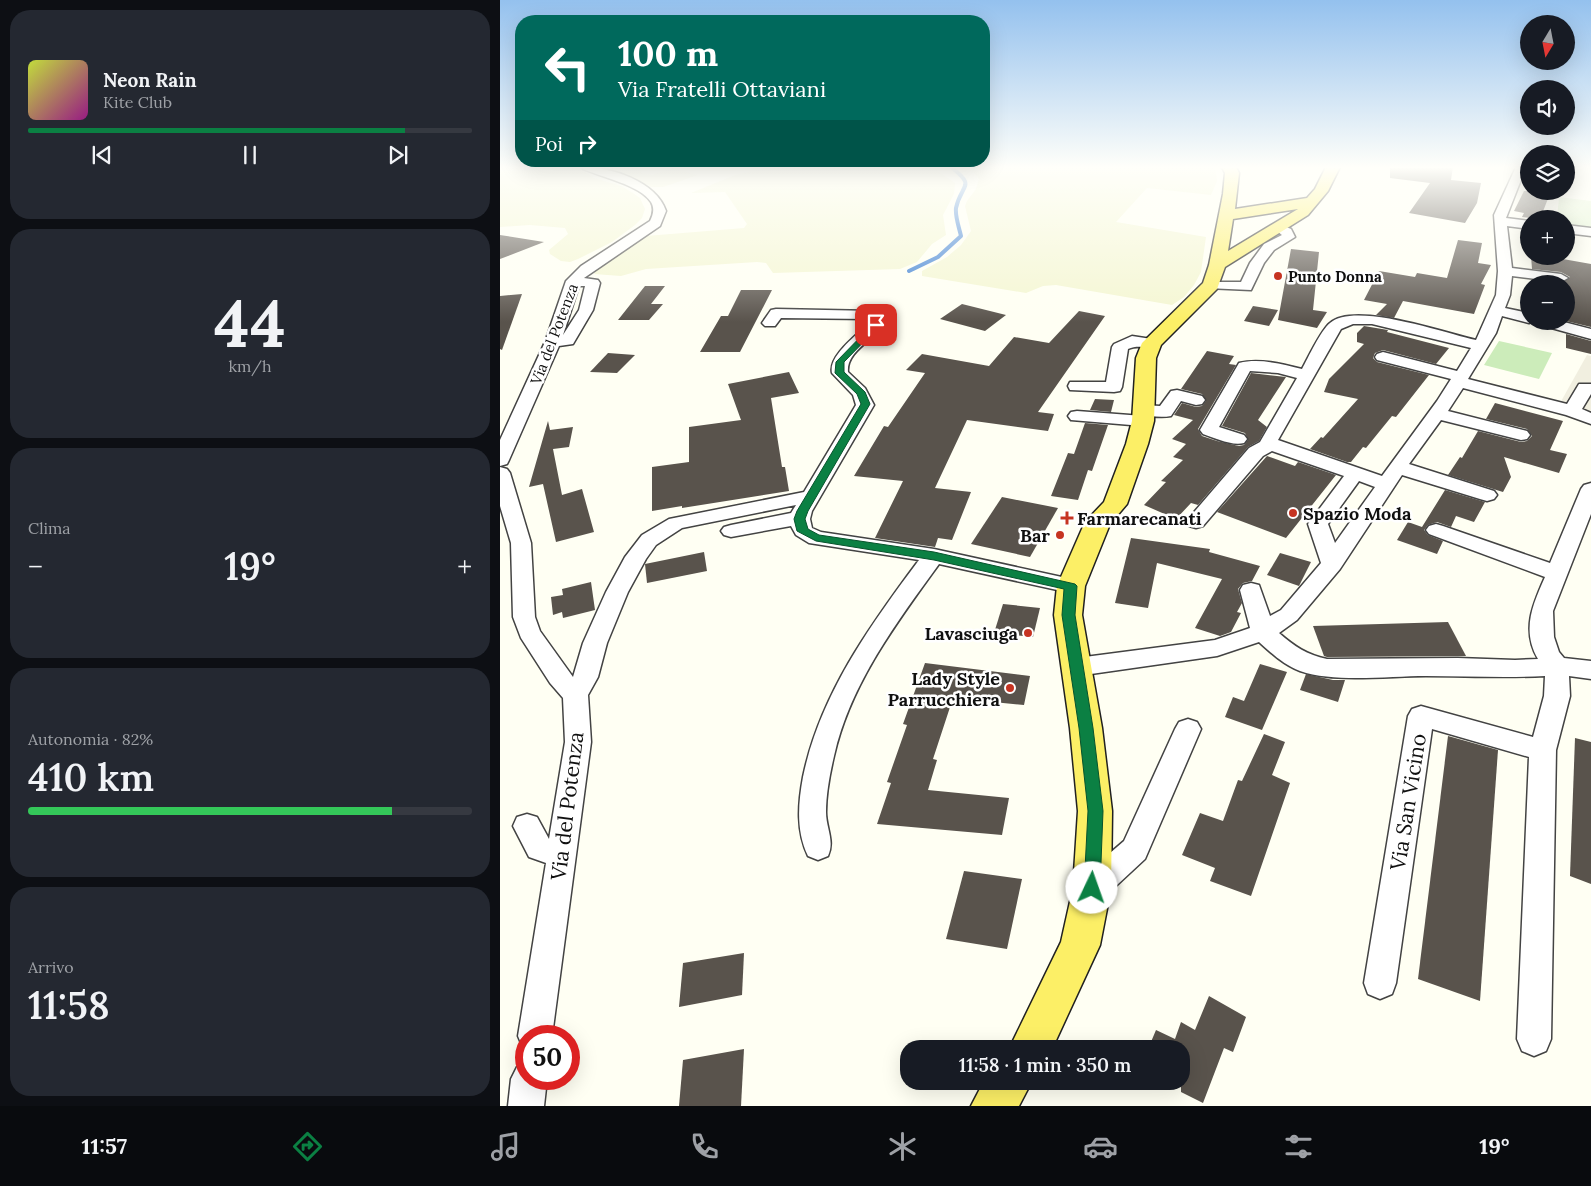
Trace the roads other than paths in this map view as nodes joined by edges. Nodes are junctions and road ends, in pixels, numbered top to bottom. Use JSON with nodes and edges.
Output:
{"nodes":[{"id":1,"x":658,"y":219,"type":"edge"},
{"id":2,"x":1226,"y":219,"type":"edge"},
{"id":3,"x":1241,"y":219,"type":"edge"},
{"id":4,"x":1284,"y":219,"type":"junction"},
{"id":5,"x":1500,"y":221,"type":"joint"},
{"id":6,"x":1520,"y":224,"type":"edge"},
{"id":7,"x":1575,"y":230,"type":"edge"},
{"id":8,"x":1591,"y":232,"type":"edge"},
{"id":9,"x":1505,"y":271,"type":"junction"},
{"id":10,"x":1214,"y":275,"type":"junction"},
{"id":11,"x":1537,"y":275,"type":"edge"},
{"id":12,"x":573,"y":281,"type":"junction"},
{"id":13,"x":1498,"y":311,"type":"junction"},
{"id":14,"x":776,"y":313,"type":"dead end"},
{"id":15,"x":1520,"y":316,"type":"edge"},
{"id":16,"x":1575,"y":330,"type":"edge"},
{"id":17,"x":1591,"y":334,"type":"edge"},
{"id":18,"x":553,"y":342,"type":"junction"},
{"id":19,"x":1152,"y":343,"type":"junction"},
{"id":20,"x":1480,"y":346,"type":"junction"},
{"id":21,"x":1383,"y":356,"type":"dead end"},
{"id":22,"x":1306,"y":375,"type":"junction"},
{"id":23,"x":1460,"y":379,"type":"junction"},
{"id":24,"x":1076,"y":386,"type":"dead end"},
{"id":25,"x":1588,"y":389,"type":"edge"},
{"id":26,"x":1196,"y":400,"type":"dead end"},
{"id":27,"x":1572,"y":411,"type":"junction"},
{"id":28,"x":1437,"y":414,"type":"junction"},
{"id":29,"x":1078,"y":416,"type":"dead end"},
{"id":30,"x":1144,"y":416,"type":"junction"},
{"id":31,"x":1591,"y":419,"type":"edge"},
{"id":32,"x":1521,"y":435,"type":"dead end"},
{"id":33,"x":1238,"y":439,"type":"dead end"},
{"id":34,"x":1270,"y":444,"type":"junction"},
{"id":35,"x":500,"y":460,"type":"edge"},
{"id":36,"x":1398,"y":467,"type":"junction"},
{"id":37,"x":500,"y":473,"type":"edge"},
{"id":38,"x":1355,"y":474,"type":"junction"},
{"id":39,"x":1386,"y":484,"type":"junction"},
{"id":40,"x":1591,"y":489,"type":"edge"},
{"id":41,"x":811,"y":496,"type":"junction"},
{"id":42,"x":1487,"y":496,"type":"dead end"},
{"id":43,"x":800,"y":519,"type":"junction"},
{"id":44,"x":1196,"y":522,"type":"dead end"},
{"id":45,"x":1436,"y":530,"type":"dead end"},
{"id":46,"x":731,"y":531,"type":"dead end"},
{"id":47,"x":934,"y":556,"type":"junction"},
{"id":48,"x":1332,"y":564,"type":"junction"},
{"id":49,"x":1556,"y":573,"type":"junction"},
{"id":50,"x":1071,"y":586,"type":"junction"},
{"id":51,"x":1251,"y":590,"type":"dead end"},
{"id":52,"x":1263,"y":632,"type":"junction"},
{"id":53,"x":1557,"y":666,"type":"junction"},
{"id":54,"x":1077,"y":667,"type":"junction"},
{"id":55,"x":1591,"y":670,"type":"edge"},
{"id":56,"x":576,"y":695,"type":"junction"},
{"id":57,"x":1188,"y":729,"type":"dead end"},
{"id":58,"x":1542,"y":750,"type":"junction"},
{"id":59,"x":527,"y":826,"type":"dead end"},
{"id":60,"x":818,"y":847,"type":"dead end"},
{"id":61,"x":561,"y":855,"type":"junction"},
{"id":62,"x":1092,"y":888,"type":"junction"},
{"id":63,"x":1380,"y":983,"type":"dead end"},
{"id":64,"x":538,"y":1025,"type":"edge"},
{"id":65,"x":1534,"y":1039,"type":"dead end"},
{"id":66,"x":1034,"y":1040,"type":"edge"},
{"id":67,"x":528,"y":1090,"type":"edge"},
{"id":68,"x":1004,"y":1090,"type":"edge"},
{"id":69,"x":526,"y":1106,"type":"edge"},
{"id":70,"x":993,"y":1106,"type":"edge"}],
"edges":[{"from":1,"to":12,"type":"street","name":"Via del Potenza"},
{"from":2,"to":10,"type":"main road"},
{"from":3,"to":4,"type":"main road"},
{"from":4,"to":10,"type":"main road"},
{"from":4,"to":10,"type":"street"},
{"from":5,"to":6,"type":"street"},
{"from":5,"to":9,"type":"street"},
{"from":7,"to":8,"type":"street"},
{"from":9,"to":11,"type":"street"},
{"from":9,"to":13,"type":"street"},
{"from":10,"to":19,"type":"main road"},
{"from":12,"to":18,"type":"street","name":"Via del Potenza"},
{"from":12,"to":18,"type":"street"},
{"from":13,"to":15,"type":"street"},
{"from":13,"to":20,"type":"street"},
{"from":14,"to":41,"type":"street"},
{"from":16,"to":17,"type":"street"},
{"from":18,"to":35,"type":"street","name":"Via del Potenza"},
{"from":19,"to":24,"type":"street"},
{"from":19,"to":30,"type":"main road"},
{"from":20,"to":22,"type":"street"},
{"from":20,"to":23,"type":"street"},
{"from":21,"to":23,"type":"street"},
{"from":22,"to":33,"type":"street"},
{"from":22,"to":34,"type":"street"},
{"from":23,"to":27,"type":"street"},
{"from":23,"to":28,"type":"street"},
{"from":25,"to":27,"type":"street"},
{"from":26,"to":30,"type":"street"},
{"from":27,"to":31,"type":"street"},
{"from":28,"to":32,"type":"street"},
{"from":28,"to":36,"type":"street"},
{"from":29,"to":30,"type":"street"},
{"from":30,"to":50,"type":"main road"},
{"from":34,"to":38,"type":"street"},
{"from":34,"to":44,"type":"street"},
{"from":36,"to":39,"type":"street"},
{"from":36,"to":42,"type":"street"},
{"from":37,"to":56,"type":"street"},
{"from":38,"to":39,"type":"street"},
{"from":38,"to":48,"type":"street"},
{"from":39,"to":48,"type":"street"},
{"from":40,"to":49,"type":"street"},
{"from":41,"to":43,"type":"street"},
{"from":41,"to":56,"type":"street"},
{"from":43,"to":46,"type":"street"},
{"from":43,"to":47,"type":"street"},
{"from":45,"to":49,"type":"street"},
{"from":47,"to":50,"type":"street"},
{"from":47,"to":60,"type":"street"},
{"from":48,"to":52,"type":"street"},
{"from":49,"to":53,"type":"street"},
{"from":50,"to":54,"type":"main road"},
{"from":51,"to":52,"type":"street"},
{"from":52,"to":53,"type":"street"},
{"from":52,"to":54,"type":"street"},
{"from":53,"to":55,"type":"street"},
{"from":53,"to":58,"type":"street"},
{"from":54,"to":62,"type":"main road"},
{"from":56,"to":61,"type":"street","name":"Via del Potenza"},
{"from":57,"to":62,"type":"street"},
{"from":58,"to":63,"type":"street","name":"Via San Vicino"},
{"from":58,"to":65,"type":"street"},
{"from":59,"to":61,"type":"street"},
{"from":61,"to":64,"type":"street","name":"Via del Potenza"},
{"from":62,"to":66,"type":"main road"},
{"from":67,"to":69,"type":"street"},
{"from":68,"to":70,"type":"main road"}]}
